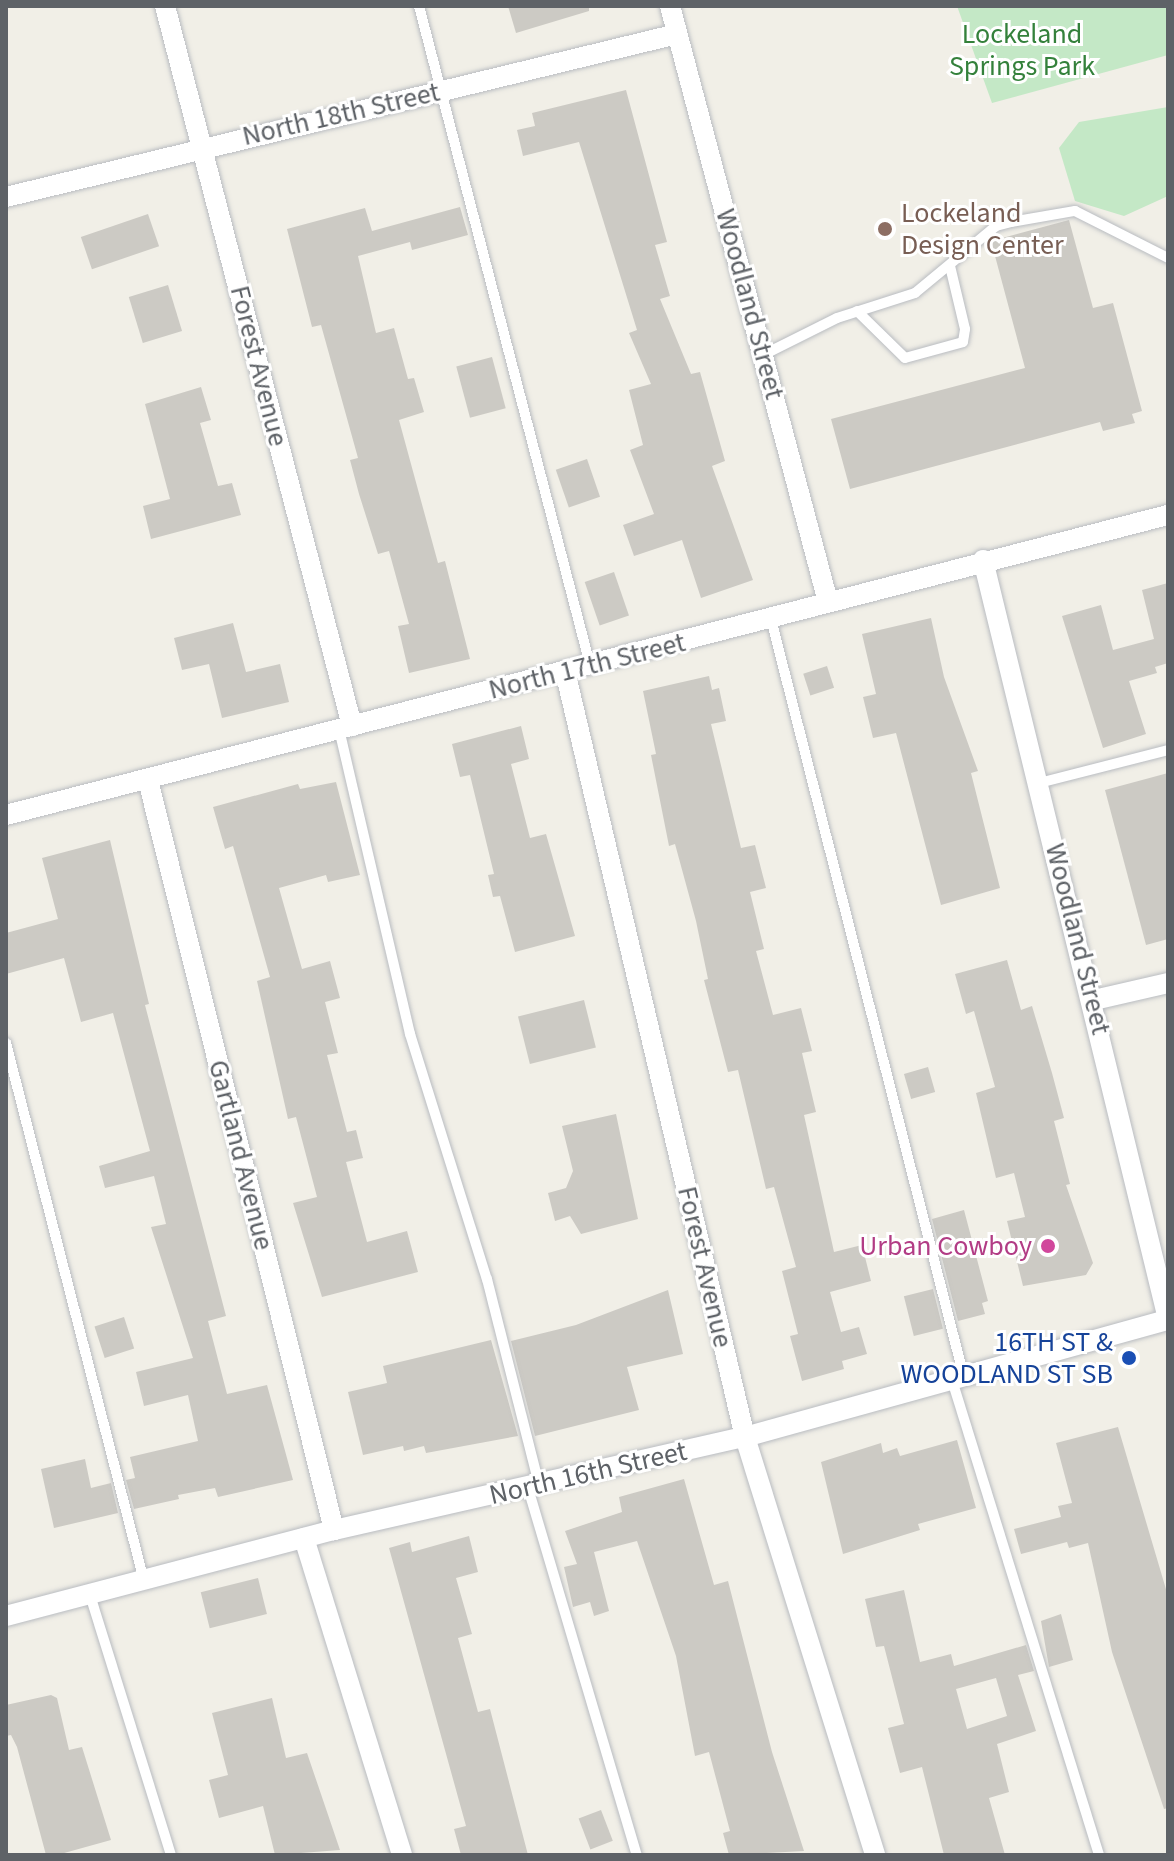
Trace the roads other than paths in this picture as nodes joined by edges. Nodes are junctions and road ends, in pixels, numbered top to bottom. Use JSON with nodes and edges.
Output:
{"nodes":[{"id":1,"x":165,"y":6,"type":"edge"},
{"id":2,"x":419,"y":6,"type":"edge"},
{"id":3,"x":670,"y":6,"type":"edge"},
{"id":4,"x":677,"y":34,"type":"junction"},
{"id":5,"x":439,"y":90,"type":"junction"},
{"id":6,"x":202,"y":147,"type":"junction"},
{"id":7,"x":6,"y":197,"type":"edge"},
{"id":8,"x":1168,"y":258,"type":"edge"},
{"id":9,"x":950,"y":266,"type":"junction"},
{"id":10,"x":857,"y":311,"type":"junction"},
{"id":11,"x":765,"y":354,"type":"junction"},
{"id":12,"x":1168,"y":515,"type":"edge"},
{"id":13,"x":983,"y":560,"type":"junction"},
{"id":14,"x":828,"y":602,"type":"junction"},
{"id":15,"x":771,"y":619,"type":"junction"},
{"id":16,"x":590,"y":665,"type":"junction"},
{"id":17,"x":565,"y":671,"type":"junction"},
{"id":18,"x":345,"y":727,"type":"junction"},
{"id":19,"x":1168,"y":750,"type":"edge"},
{"id":20,"x":148,"y":780,"type":"junction"},
{"id":21,"x":1039,"y":783,"type":"junction"},
{"id":22,"x":6,"y":815,"type":"edge"},
{"id":23,"x":1168,"y":983,"type":"edge"},
{"id":24,"x":1094,"y":1000,"type":"junction"},
{"id":25,"x":6,"y":1043,"type":"edge"},
{"id":26,"x":1168,"y":1319,"type":"edge"},
{"id":27,"x":958,"y":1378,"type":"junction"},
{"id":28,"x":745,"y":1437,"type":"junction"},
{"id":29,"x":534,"y":1487,"type":"junction"},
{"id":30,"x":334,"y":1530,"type":"junction"},
{"id":31,"x":304,"y":1538,"type":"junction"},
{"id":32,"x":144,"y":1581,"type":"junction"},
{"id":33,"x":90,"y":1595,"type":"junction"},
{"id":34,"x":6,"y":1616,"type":"edge"},
{"id":35,"x":171,"y":1855,"type":"edge"},
{"id":36,"x":402,"y":1855,"type":"edge"},
{"id":37,"x":637,"y":1855,"type":"edge"},
{"id":38,"x":875,"y":1855,"type":"edge"},
{"id":39,"x":1099,"y":1855,"type":"edge"}],
"edges":[{"from":1,"to":6,"type":"street","name":"Forest Avenue"},
{"from":2,"to":5,"type":"lane"},
{"from":3,"to":4,"type":"street","name":"Woodland Street"},
{"from":4,"to":5,"type":"street","name":"North 18th Street"},
{"from":4,"to":11,"type":"street","name":"Woodland Street"},
{"from":5,"to":6,"type":"street","name":"North 18th Street"},
{"from":5,"to":16,"type":"lane"},
{"from":6,"to":7,"type":"street","name":"North 18th Street"},
{"from":6,"to":18,"type":"street","name":"Forest Avenue"},
{"from":8,"to":9,"type":"lane"},
{"from":9,"to":10,"type":"lane"},
{"from":9,"to":10,"type":"lane"},
{"from":10,"to":11,"type":"lane"},
{"from":11,"to":14,"type":"street","name":"Woodland Street"},
{"from":12,"to":13,"type":"street","name":"North 17th Street"},
{"from":13,"to":14,"type":"street","name":"North 17th Street"},
{"from":13,"to":21,"type":"street","name":"Woodland Street"},
{"from":14,"to":15,"type":"street","name":"North 17th Street"},
{"from":15,"to":16,"type":"street","name":"North 17th Street"},
{"from":15,"to":27,"type":"lane"},
{"from":16,"to":17,"type":"street","name":"North 17th Street"},
{"from":17,"to":18,"type":"street","name":"North 17th Street"},
{"from":17,"to":28,"type":"street","name":"Forest Avenue"},
{"from":18,"to":20,"type":"street","name":"North 17th Street"},
{"from":18,"to":29,"type":"lane"},
{"from":19,"to":21,"type":"lane"},
{"from":20,"to":22,"type":"street","name":"North 17th Street"},
{"from":20,"to":30,"type":"street","name":"Gartland Avenue"},
{"from":21,"to":24,"type":"street","name":"Woodland Street"},
{"from":23,"to":24,"type":"street"},
{"from":24,"to":26,"type":"street","name":"Woodland Street"},
{"from":25,"to":32,"type":"lane"},
{"from":26,"to":27,"type":"street","name":"North 16th Street"},
{"from":27,"to":28,"type":"street","name":"North 16th Street"},
{"from":27,"to":39,"type":"lane"},
{"from":28,"to":29,"type":"street","name":"North 16th Street"},
{"from":28,"to":38,"type":"street","name":"Forest Avenue"},
{"from":29,"to":30,"type":"street","name":"North 16th Street"},
{"from":29,"to":37,"type":"lane"},
{"from":30,"to":31,"type":"street","name":"North 16th Street"},
{"from":31,"to":32,"type":"street","name":"North 16th Street"},
{"from":31,"to":36,"type":"street"},
{"from":32,"to":33,"type":"street","name":"North 16th Street"},
{"from":33,"to":34,"type":"street","name":"North 16th Street"},
{"from":33,"to":35,"type":"lane"}]}
